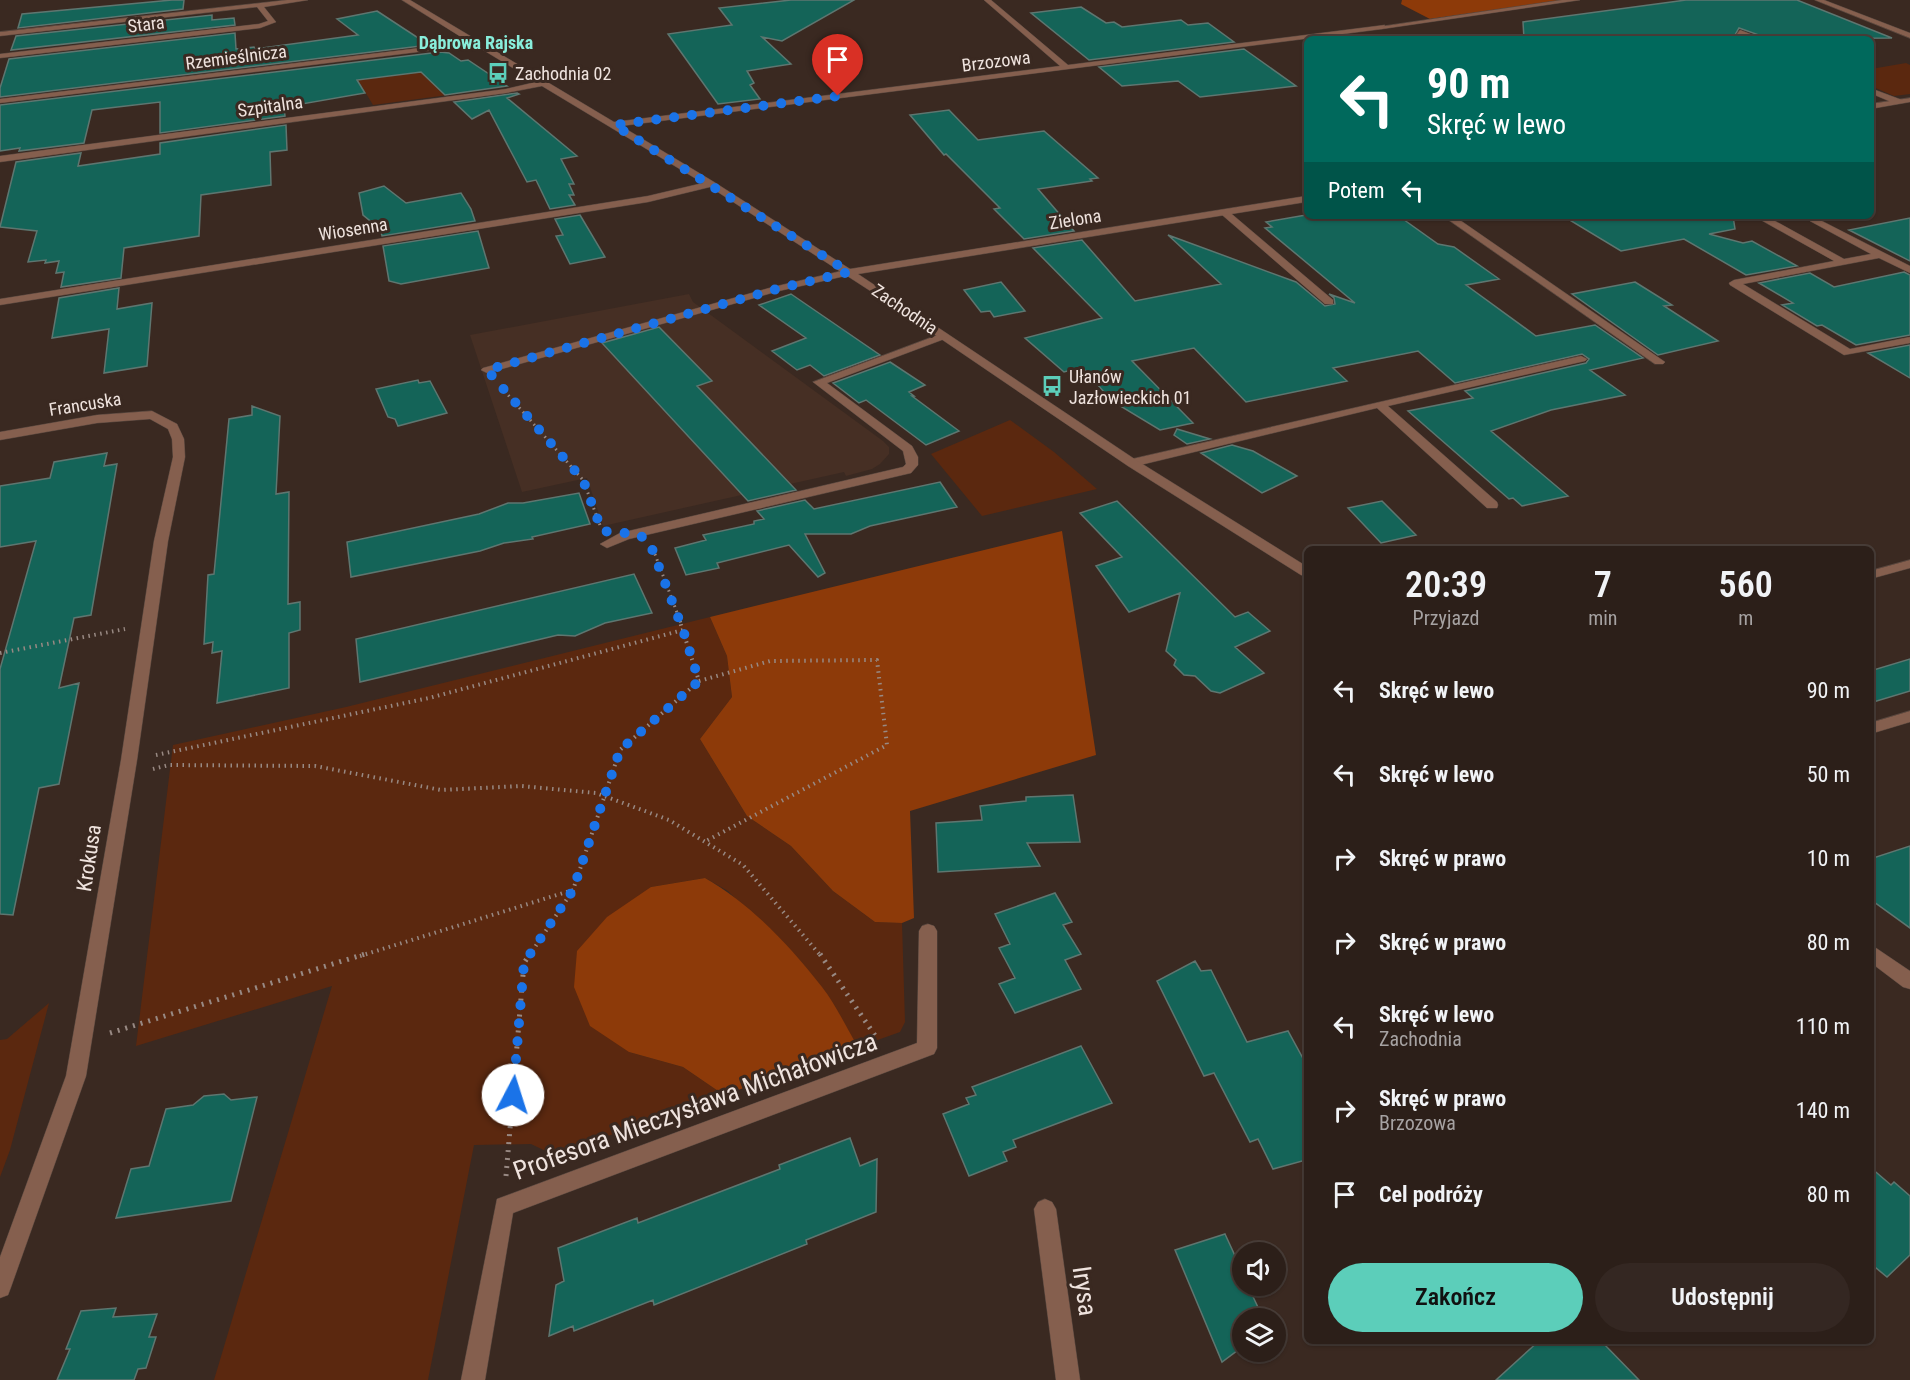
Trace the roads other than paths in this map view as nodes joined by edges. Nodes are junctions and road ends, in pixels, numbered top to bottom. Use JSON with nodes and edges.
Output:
{"nodes":[{"id":1,"x":305,"y":0,"type":"edge"},
{"id":2,"x":405,"y":0,"type":"edge"},
{"id":3,"x":987,"y":0,"type":"edge"},
{"id":4,"x":1577,"y":0,"type":"edge"},
{"id":5,"x":1818,"y":0,"type":"edge"},
{"id":6,"x":259,"y":5,"type":"junction"},
{"id":7,"x":1740,"y":32,"type":"dead end"},
{"id":8,"x":0,"y":34,"type":"edge"},
{"id":9,"x":1313,"y":36,"type":"edge"},
{"id":10,"x":1749,"y":36,"type":"edge"},
{"id":11,"x":1910,"y":36,"type":"edge"},
{"id":12,"x":1304,"y":37,"type":"edge"},
{"id":13,"x":476,"y":43,"type":"junction"},
{"id":14,"x":0,"y":56,"type":"edge"},
{"id":15,"x":1066,"y":68,"type":"junction"},
{"id":16,"x":544,"y":83,"type":"junction"},
{"id":17,"x":1874,"y":92,"type":"edge"},
{"id":18,"x":1910,"y":100,"type":"edge"},
{"id":19,"x":0,"y":101,"type":"edge"},
{"id":20,"x":1899,"y":102,"type":"junction"},
{"id":21,"x":1874,"y":105,"type":"edge"},
{"id":22,"x":614,"y":125,"type":"junction"},
{"id":23,"x":0,"y":159,"type":"edge"},
{"id":24,"x":711,"y":184,"type":"junction"},
{"id":25,"x":1304,"y":199,"type":"edge"},
{"id":26,"x":1224,"y":212,"type":"junction"},
{"id":27,"x":1452,"y":219,"type":"edge"},
{"id":28,"x":1765,"y":219,"type":"edge"},
{"id":29,"x":1815,"y":221,"type":"dead end"},
{"id":30,"x":1880,"y":255,"type":"junction"},
{"id":31,"x":1844,"y":262,"type":"junction"},
{"id":32,"x":1910,"y":270,"type":"edge"},
{"id":33,"x":849,"y":272,"type":"junction"},
{"id":34,"x":0,"y":302,"type":"edge"},
{"id":35,"x":1329,"y":302,"type":"dead end"},
{"id":36,"x":943,"y":336,"type":"junction"},
{"id":37,"x":1910,"y":340,"type":"edge"},
{"id":38,"x":1581,"y":359,"type":"dead end"},
{"id":39,"x":1659,"y":362,"type":"dead end"},
{"id":40,"x":487,"y":370,"type":"road end"},
{"id":41,"x":1379,"y":404,"type":"junction"},
{"id":42,"x":173,"y":427,"type":"joint"},
{"id":43,"x":0,"y":436,"type":"edge"},
{"id":44,"x":1132,"y":463,"type":"junction"},
{"id":45,"x":1492,"y":505,"type":"dead end"},
{"id":46,"x":607,"y":544,"type":"dead end"},
{"id":47,"x":1910,"y":564,"type":"edge"},
{"id":48,"x":1304,"y":571,"type":"edge"},
{"id":49,"x":1874,"y":574,"type":"edge"},
{"id":50,"x":1910,"y":717,"type":"edge"},
{"id":51,"x":1874,"y":728,"type":"edge"},
{"id":52,"x":928,"y":931,"type":"dead end"},
{"id":53,"x":1874,"y":954,"type":"edge"},
{"id":54,"x":1910,"y":981,"type":"edge"},
{"id":55,"x":1045,"y":1209,"type":"dead end"},
{"id":56,"x":0,"y":1287,"type":"edge"},
{"id":57,"x":473,"y":1380,"type":"edge"},
{"id":58,"x":1068,"y":1380,"type":"edge"}],
"edges":[{"from":1,"to":6,"type":"street"},
{"from":2,"to":13,"type":"street","name":"Zachodnia"},
{"from":3,"to":15,"type":"street"},
{"from":4,"to":9,"type":"street","name":"Brzozowa"},
{"from":5,"to":11,"type":"street"},
{"from":6,"to":8,"type":"street"},
{"from":6,"to":14,"type":"street","name":"Stara"},
{"from":7,"to":10,"type":"street"},
{"from":12,"to":15,"type":"street","name":"Brzozowa"},
{"from":13,"to":16,"type":"street","name":"Zachodnia"},
{"from":13,"to":19,"type":"street","name":"Rzemieślnicza"},
{"from":15,"to":22,"type":"street","name":"Brzozowa"},
{"from":16,"to":22,"type":"street","name":"Zachodnia"},
{"from":16,"to":23,"type":"street","name":"Szpitalna"},
{"from":17,"to":20,"type":"street"},
{"from":18,"to":20,"type":"street"},
{"from":20,"to":21,"type":"street"},
{"from":22,"to":24,"type":"street","name":"Zachodnia"},
{"from":24,"to":33,"type":"street","name":"Zachodnia"},
{"from":24,"to":34,"type":"street","name":"Wiosenna"},
{"from":25,"to":26,"type":"street","name":"Zielona"},
{"from":26,"to":33,"type":"street","name":"Zielona"},
{"from":26,"to":35,"type":"street"},
{"from":27,"to":39,"type":"street"},
{"from":28,"to":31,"type":"street"},
{"from":29,"to":30,"type":"street"},
{"from":30,"to":31,"type":"street"},
{"from":30,"to":32,"type":"street"},
{"from":31,"to":37,"type":"street"},
{"from":33,"to":36,"type":"street","name":"Zachodnia"},
{"from":33,"to":40,"type":"street","name":"Zielona"},
{"from":36,"to":44,"type":"street","name":"Zachodnia"},
{"from":36,"to":46,"type":"street"},
{"from":38,"to":41,"type":"street"},
{"from":41,"to":44,"type":"street"},
{"from":41,"to":45,"type":"street"},
{"from":42,"to":43,"type":"street","name":"Francuska"},
{"from":42,"to":56,"type":"street","name":"Krokusa"},
{"from":44,"to":48,"type":"street","name":"Zachodnia"},
{"from":47,"to":49,"type":"street"},
{"from":50,"to":51,"type":"street"},
{"from":52,"to":57,"type":"street","name":"Profesora Mieczysława Michałowicza"},
{"from":53,"to":54,"type":"street"},
{"from":55,"to":58,"type":"street","name":"Irysa"}]}
